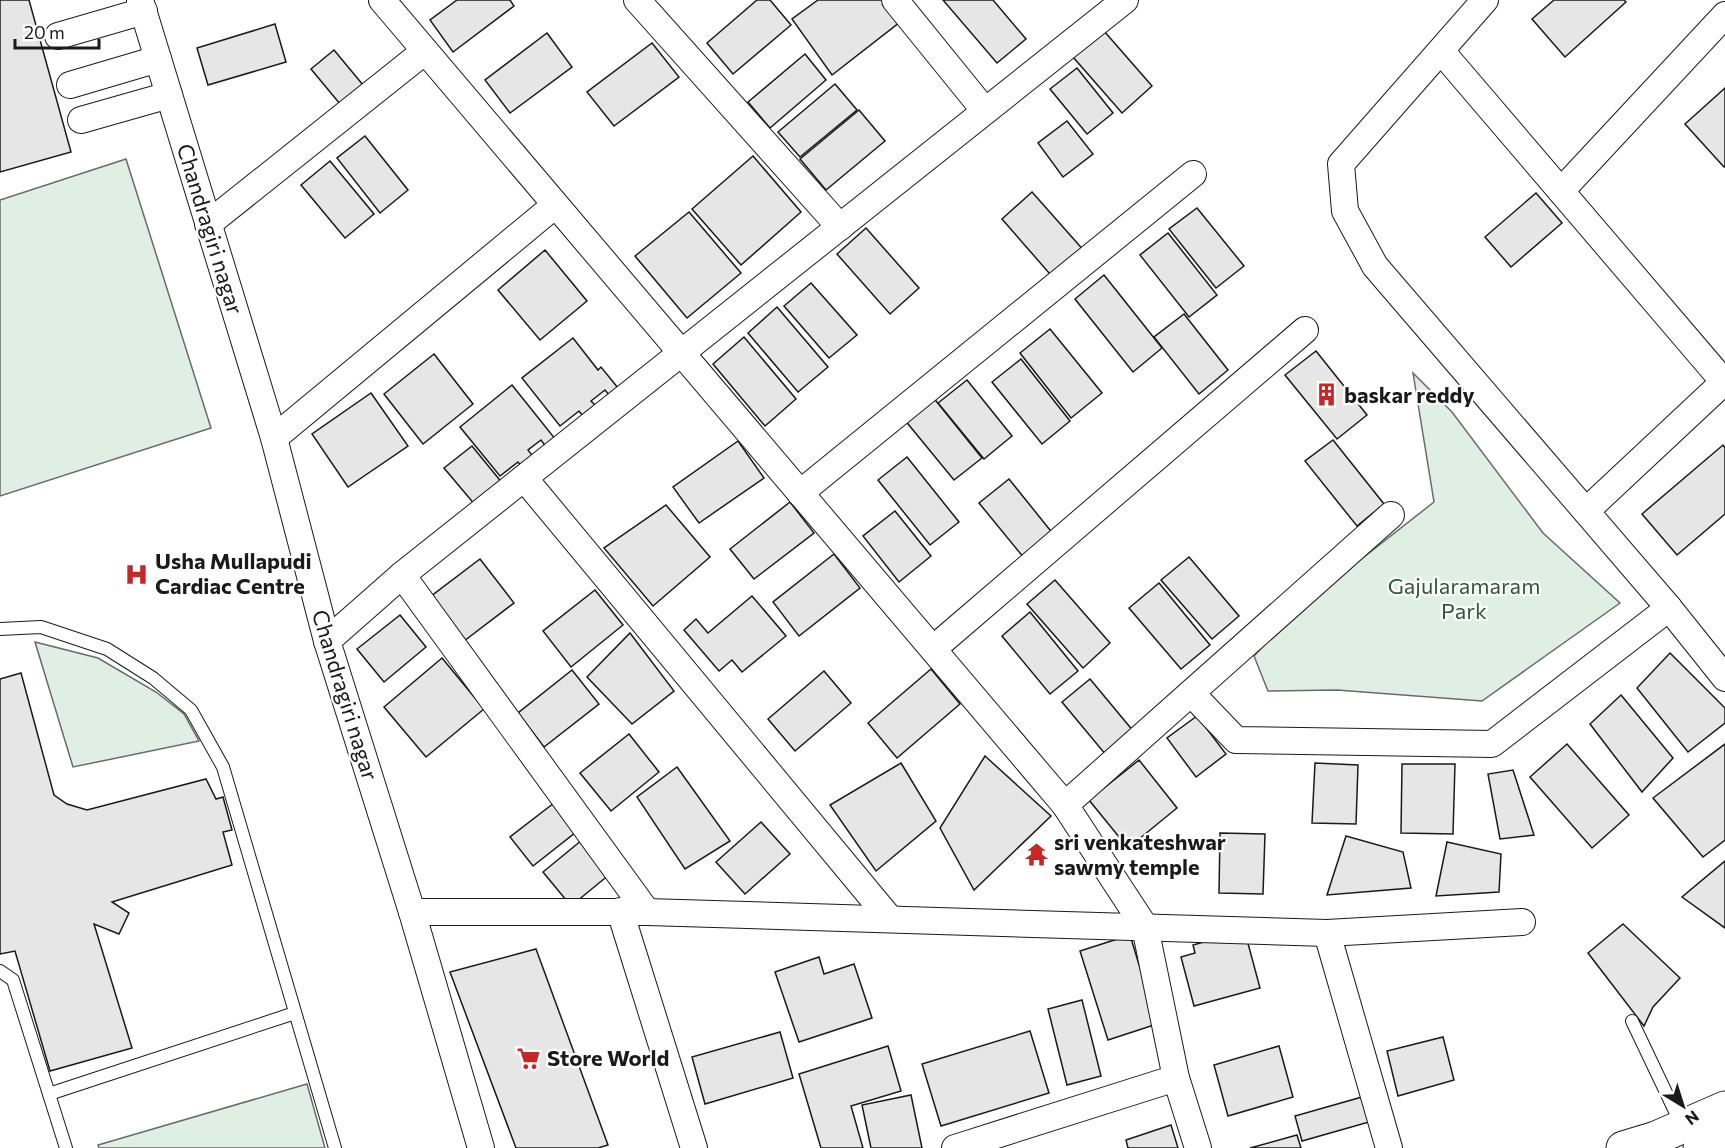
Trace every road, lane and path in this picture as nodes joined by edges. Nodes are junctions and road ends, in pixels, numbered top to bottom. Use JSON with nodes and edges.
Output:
{"nodes":[{"id":1,"x":382,"y":0,"type":"edge"},
{"id":2,"x":637,"y":0,"type":"edge"},
{"id":3,"x":895,"y":0,"type":"edge"},
{"id":4,"x":1125,"y":0,"type":"edge"},
{"id":5,"x":1485,"y":0,"type":"edge"},
{"id":6,"x":142,"y":6,"type":"edge"},
{"id":7,"x":1725,"y":15,"type":"edge"},
{"id":8,"x":58,"y":36,"type":"dead end"},
{"id":9,"x":425,"y":51,"type":"junction"},
{"id":10,"x":1442,"y":52,"type":"junction"},
{"id":11,"x":158,"y":59,"type":"junction"},
{"id":12,"x":70,"y":85,"type":"dead end"},
{"id":13,"x":169,"y":95,"type":"junction"},
{"id":14,"x":985,"y":111,"type":"junction"},
{"id":15,"x":81,"y":120,"type":"dead end"},
{"id":16,"x":1193,"y":174,"type":"dead end"},
{"id":17,"x":1561,"y":191,"type":"junction"},
{"id":18,"x":554,"y":206,"type":"junction"},
{"id":19,"x":208,"y":224,"type":"junction"},
{"id":20,"x":840,"y":227,"type":"junction"},
{"id":21,"x":1305,"y":330,"type":"dead end"},
{"id":22,"x":681,"y":353,"type":"junction"},
{"id":23,"x":1725,"y":382,"type":"edge"},
{"id":24,"x":274,"y":438,"type":"junction"},
{"id":25,"x":524,"y":478,"type":"junction"},
{"id":26,"x":800,"y":493,"type":"junction"},
{"id":27,"x":1586,"y":511,"type":"junction"},
{"id":28,"x":1391,"y":515,"type":"dead end"},
{"id":29,"x":402,"y":575,"type":"junction"},
{"id":30,"x":1669,"y":608,"type":"junction"},
{"id":31,"x":0,"y":629,"type":"edge"},
{"id":32,"x":327,"y":641,"type":"junction"},
{"id":33,"x":933,"y":649,"type":"junction"},
{"id":34,"x":1725,"y":678,"type":"edge"},
{"id":35,"x":1191,"y":693,"type":"junction"},
{"id":36,"x":1065,"y":805,"type":"junction"},
{"id":37,"x":620,"y":911,"type":"junction"},
{"id":38,"x":412,"y":912,"type":"junction"},
{"id":39,"x":647,"y":912,"type":"junction"},
{"id":40,"x":890,"y":919,"type":"junction"},
{"id":41,"x":1522,"y":922,"type":"dead end"},
{"id":42,"x":1145,"y":927,"type":"junction"},
{"id":43,"x":1327,"y":933,"type":"junction"},
{"id":44,"x":0,"y":970,"type":"edge"},
{"id":45,"x":295,"y":1013,"type":"junction"},
{"id":46,"x":1632,"y":1021,"type":"dead end"},
{"id":47,"x":1176,"y":1078,"type":"junction"},
{"id":48,"x":49,"y":1094,"type":"junction"},
{"id":49,"x":1725,"y":1108,"type":"edge"},
{"id":50,"x":1691,"y":1137,"type":"edge"},
{"id":51,"x":1725,"y":1137,"type":"edge"},
{"id":52,"x":66,"y":1148,"type":"edge"},
{"id":53,"x":335,"y":1148,"type":"edge"},
{"id":54,"x":481,"y":1148,"type":"edge"},
{"id":55,"x":694,"y":1148,"type":"edge"},
{"id":56,"x":955,"y":1148,"type":"edge"},
{"id":57,"x":1198,"y":1148,"type":"edge"},
{"id":58,"x":1389,"y":1148,"type":"edge"},
{"id":59,"x":1623,"y":1148,"type":"edge"}],
"edges":[{"from":1,"to":9,"type":"street"},
{"from":2,"to":20,"type":"street"},
{"from":3,"to":14,"type":"street"},
{"from":4,"to":14,"type":"street"},
{"from":5,"to":10,"type":"street"},
{"from":6,"to":8,"type":"street"},
{"from":6,"to":11,"type":"street","name":"Chandragiri nagar"},
{"from":7,"to":17,"type":"street"},
{"from":9,"to":18,"type":"street"},
{"from":9,"to":19,"type":"street"},
{"from":10,"to":17,"type":"street"},
{"from":10,"to":27,"type":"street"},
{"from":11,"to":12,"type":"street"},
{"from":11,"to":13,"type":"street","name":"Chandragiri nagar"},
{"from":13,"to":15,"type":"street"},
{"from":13,"to":19,"type":"street","name":"Chandragiri nagar"},
{"from":14,"to":20,"type":"street"},
{"from":16,"to":26,"type":"street"},
{"from":17,"to":23,"type":"street"},
{"from":18,"to":22,"type":"street"},
{"from":18,"to":24,"type":"street"},
{"from":19,"to":24,"type":"street","name":"Chandragiri nagar"},
{"from":20,"to":22,"type":"street"},
{"from":21,"to":33,"type":"street"},
{"from":22,"to":25,"type":"street"},
{"from":22,"to":26,"type":"street"},
{"from":23,"to":27,"type":"street"},
{"from":24,"to":32,"type":"street","name":"Chandragiri nagar"},
{"from":25,"to":29,"type":"street"},
{"from":25,"to":40,"type":"street"},
{"from":26,"to":33,"type":"street"},
{"from":27,"to":30,"type":"street"},
{"from":28,"to":35,"type":"street"},
{"from":29,"to":32,"type":"street"},
{"from":29,"to":39,"type":"street"},
{"from":30,"to":34,"type":"street"},
{"from":30,"to":35,"type":"street"},
{"from":31,"to":45,"type":"lane"},
{"from":32,"to":38,"type":"street","name":"Chandragiri nagar"},
{"from":33,"to":36,"type":"street"},
{"from":35,"to":36,"type":"street"},
{"from":36,"to":42,"type":"street"},
{"from":37,"to":38,"type":"street"},
{"from":37,"to":39,"type":"street"},
{"from":37,"to":55,"type":"street"},
{"from":38,"to":54,"type":"street","name":"Chandragiri nagar"},
{"from":39,"to":40,"type":"street"},
{"from":40,"to":42,"type":"street"},
{"from":41,"to":43,"type":"street"},
{"from":42,"to":43,"type":"street"},
{"from":42,"to":47,"type":"street"},
{"from":43,"to":58,"type":"street"},
{"from":44,"to":48,"type":"lane"},
{"from":45,"to":48,"type":"lane"},
{"from":45,"to":53,"type":"lane"},
{"from":46,"to":50,"type":"lane"},
{"from":47,"to":56,"type":"street"},
{"from":47,"to":57,"type":"street"},
{"from":48,"to":52,"type":"lane"},
{"from":49,"to":50,"type":"main road"},
{"from":50,"to":51,"type":"main road"},
{"from":50,"to":59,"type":"main road"}]}
